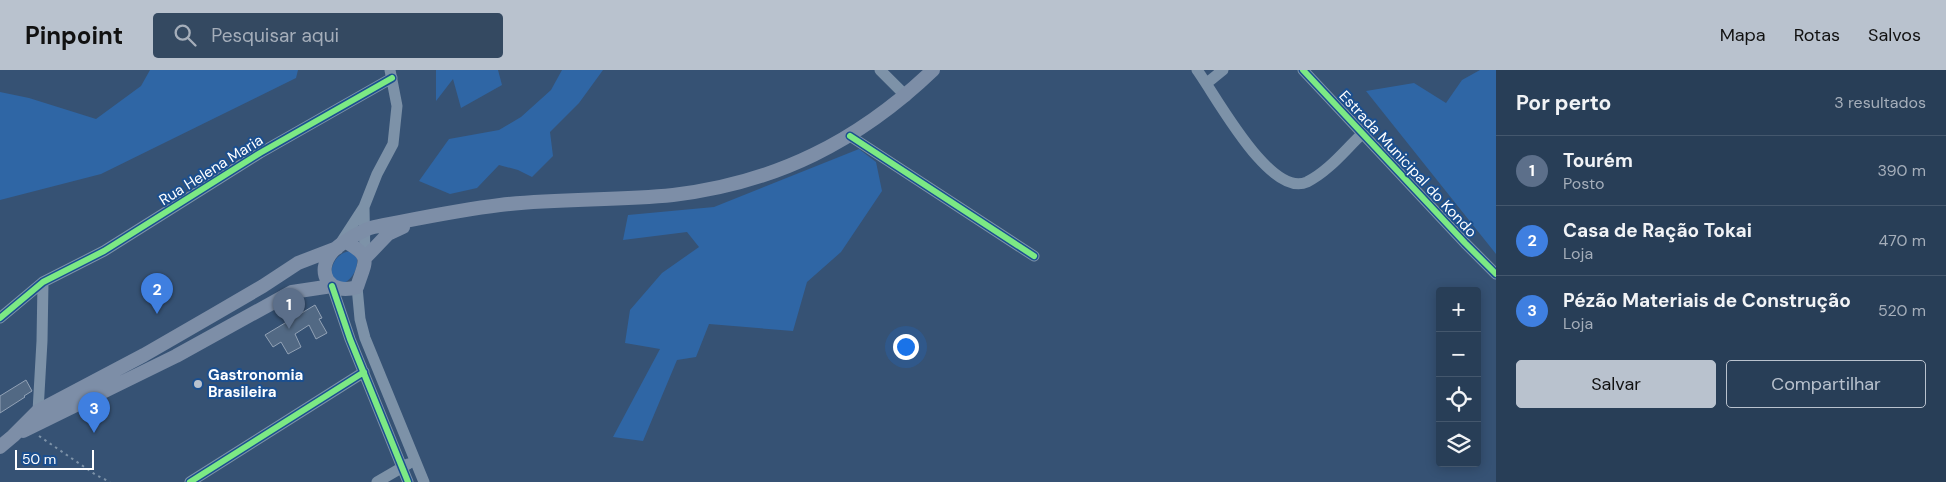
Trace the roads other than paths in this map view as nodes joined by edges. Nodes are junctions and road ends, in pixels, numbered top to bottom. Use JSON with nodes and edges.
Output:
{"nodes":[{"id":1,"x":880,"y":70,"type":"edge"},
{"id":2,"x":933,"y":70,"type":"edge"},
{"id":3,"x":1197,"y":70,"type":"edge"},
{"id":4,"x":1223,"y":70,"type":"edge"},
{"id":5,"x":1304,"y":70,"type":"edge"},
{"id":6,"x":391,"y":74,"type":"edge"},
{"id":7,"x":1207,"y":83,"type":"junction"},
{"id":8,"x":906,"y":96,"type":"junction"},
{"id":9,"x":1362,"y":134,"type":"junction"},
{"id":10,"x":850,"y":136,"type":"junction"},
{"id":11,"x":364,"y":207,"type":"junction"},
{"id":12,"x":422,"y":218,"type":"junction"},
{"id":13,"x":364,"y":229,"type":"junction"},
{"id":14,"x":341,"y":245,"type":"junction"},
{"id":15,"x":1034,"y":256,"type":"dead end"},
{"id":16,"x":365,"y":259,"type":"junction"},
{"id":17,"x":1496,"y":274,"type":"edge"},
{"id":18,"x":43,"y":282,"type":"junction"},
{"id":19,"x":332,"y":286,"type":"junction"},
{"id":20,"x":357,"y":287,"type":"junction"},
{"id":21,"x":0,"y":318,"type":"edge"},
{"id":22,"x":364,"y":372,"type":"junction"},
{"id":23,"x":38,"y":411,"type":"junction"},
{"id":24,"x":13,"y":436,"type":"junction"},
{"id":25,"x":0,"y":447,"type":"edge"},
{"id":26,"x":415,"y":460,"type":"junction"},
{"id":27,"x":402,"y":467,"type":"junction"},
{"id":28,"x":190,"y":482,"type":"edge"},
{"id":29,"x":378,"y":482,"type":"edge"},
{"id":30,"x":408,"y":482,"type":"edge"},
{"id":31,"x":424,"y":482,"type":"edge"}],
"edges":[{"from":1,"to":8,"type":"street"},
{"from":2,"to":8,"type":"main road"},
{"from":3,"to":7,"type":"street"},
{"from":4,"to":7,"type":"street"},
{"from":5,"to":9,"type":"street","name":"Estrada Municipal do Kondo"},
{"from":6,"to":11,"type":"street"},
{"from":6,"to":18,"type":"street","name":"Rua Helena Maria"},
{"from":7,"to":9,"type":"street"},
{"from":8,"to":10,"type":"main road"},
{"from":9,"to":17,"type":"street","name":"Estrada Municipal do Kondo"},
{"from":10,"to":12,"type":"main road"},
{"from":10,"to":15,"type":"street"},
{"from":11,"to":13,"type":"street"},
{"from":11,"to":14,"type":"street"},
{"from":12,"to":13,"type":"main road"},
{"from":12,"to":16,"type":"main road"},
{"from":13,"to":14,"type":"main road"},
{"from":13,"to":16,"type":"street"},
{"from":14,"to":16,"type":"main road"},
{"from":14,"to":19,"type":"main road"},
{"from":14,"to":23,"type":"main road"},
{"from":16,"to":20,"type":"main road"},
{"from":18,"to":21,"type":"street","name":"Rua Helena Maria"},
{"from":18,"to":23,"type":"street"},
{"from":19,"to":20,"type":"main road"},
{"from":19,"to":22,"type":"street"},
{"from":19,"to":24,"type":"main road"},
{"from":20,"to":26,"type":"street"},
{"from":22,"to":27,"type":"street"},
{"from":22,"to":28,"type":"street"},
{"from":23,"to":24,"type":"main road"},
{"from":24,"to":25,"type":"main road"},
{"from":26,"to":27,"type":"street"},
{"from":26,"to":31,"type":"street"},
{"from":27,"to":29,"type":"street"},
{"from":27,"to":30,"type":"street"}]}
